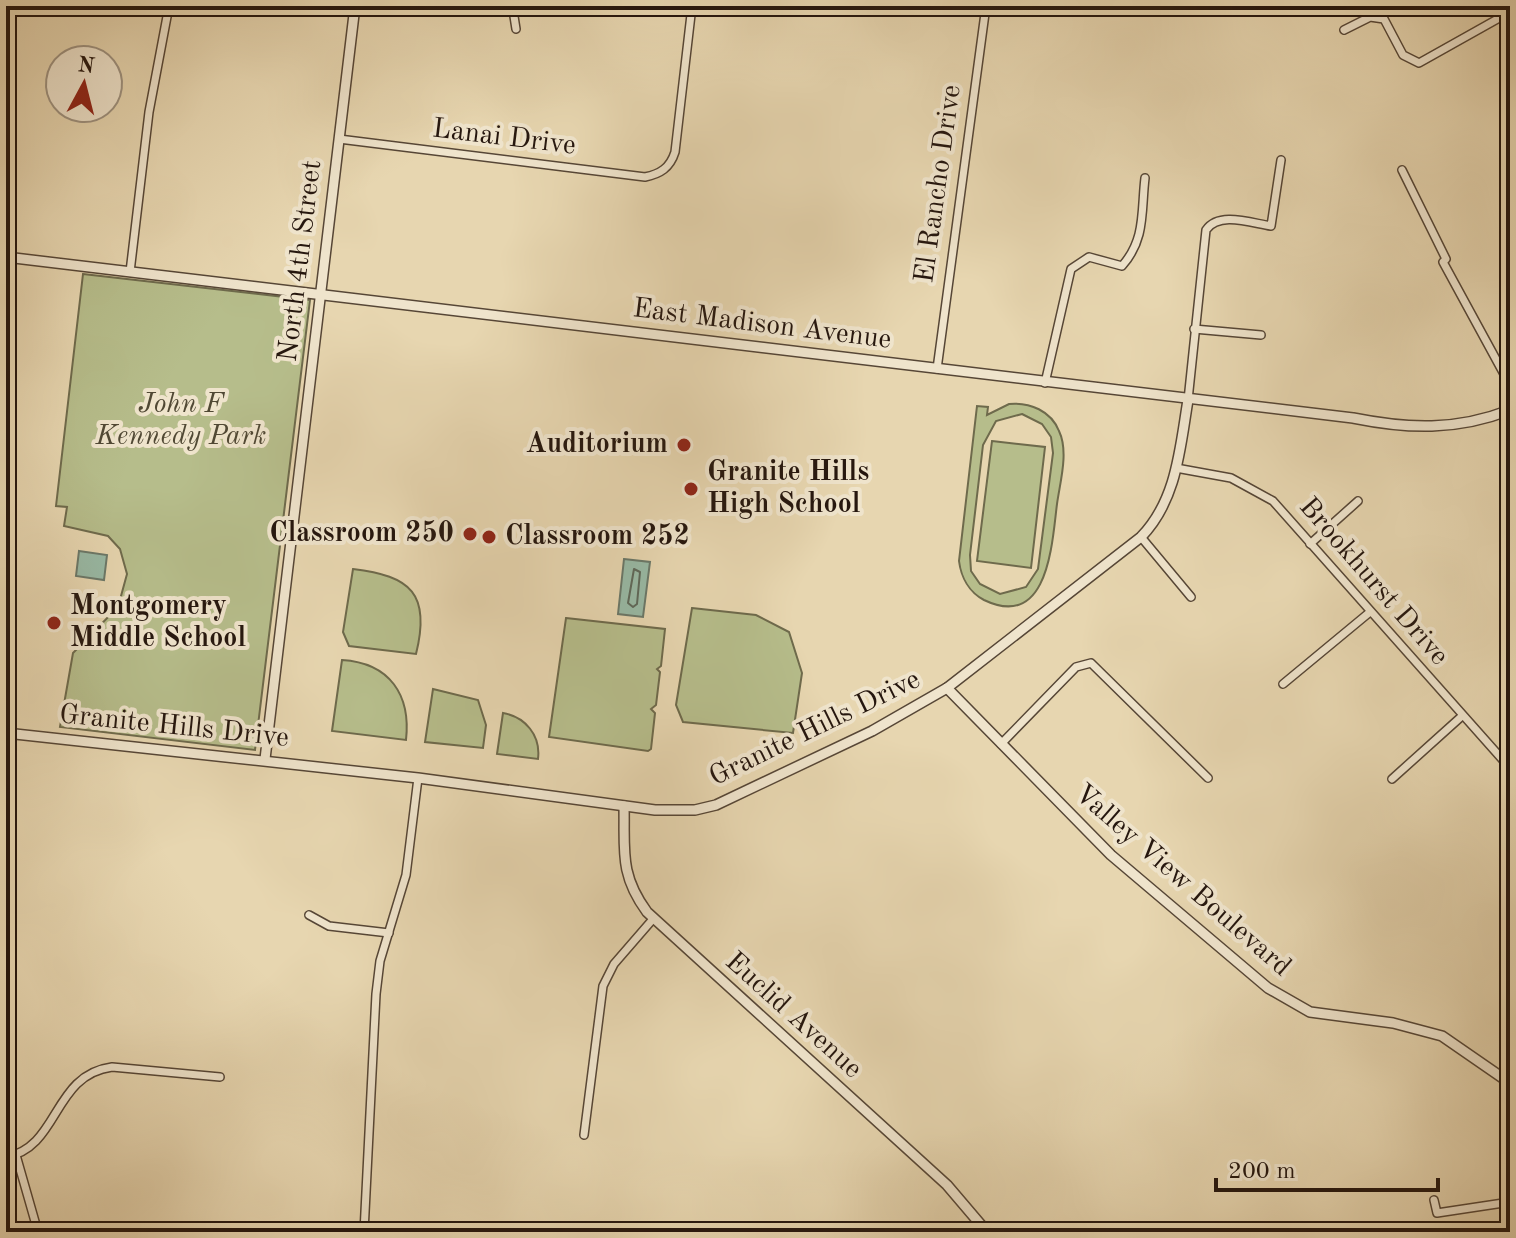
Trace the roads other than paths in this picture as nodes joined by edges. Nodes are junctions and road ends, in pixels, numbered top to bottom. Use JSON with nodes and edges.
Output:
{"nodes":[{"id":1,"x":169,"y":6,"type":"edge"},
{"id":2,"x":355,"y":6,"type":"edge"},
{"id":3,"x":487,"y":6,"type":"edge"},
{"id":4,"x":692,"y":6,"type":"edge"},
{"id":5,"x":986,"y":6,"type":"edge"},
{"id":6,"x":1510,"y":12,"type":"edge"},
{"id":7,"x":516,"y":29,"type":"dead end"},
{"id":8,"x":1344,"y":30,"type":"dead end"},
{"id":9,"x":339,"y":139,"type":"junction"},
{"id":10,"x":1281,"y":160,"type":"dead end"},
{"id":11,"x":1402,"y":170,"type":"dead end"},
{"id":12,"x":1145,"y":178,"type":"dead end"},
{"id":13,"x":6,"y":257,"type":"edge"},
{"id":14,"x":130,"y":272,"type":"junction"},
{"id":15,"x":319,"y":294,"type":"junction"},
{"id":16,"x":1194,"y":329,"type":"junction"},
{"id":17,"x":1261,"y":335,"type":"dead end"},
{"id":18,"x":937,"y":369,"type":"junction"},
{"id":19,"x":1045,"y":383,"type":"junction"},
{"id":20,"x":1510,"y":385,"type":"edge"},
{"id":21,"x":1188,"y":400,"type":"junction"},
{"id":22,"x":1510,"y":410,"type":"edge"},
{"id":23,"x":1176,"y":468,"type":"junction"},
{"id":24,"x":1358,"y":501,"type":"dead end"},
{"id":25,"x":1141,"y":537,"type":"junction"},
{"id":26,"x":1310,"y":544,"type":"junction"},
{"id":27,"x":1191,"y":597,"type":"dead end"},
{"id":28,"x":1370,"y":612,"type":"junction"},
{"id":29,"x":1283,"y":684,"type":"dead end"},
{"id":30,"x":947,"y":688,"type":"junction"},
{"id":31,"x":1462,"y":716,"type":"junction"},
{"id":32,"x":6,"y":733,"type":"edge"},
{"id":33,"x":1001,"y":744,"type":"junction"},
{"id":34,"x":265,"y":759,"type":"junction"},
{"id":35,"x":1510,"y":768,"type":"edge"},
{"id":36,"x":418,"y":778,"type":"junction"},
{"id":37,"x":1208,"y":778,"type":"dead end"},
{"id":38,"x":1392,"y":779,"type":"dead end"},
{"id":39,"x":624,"y":806,"type":"junction"},
{"id":40,"x":309,"y":915,"type":"dead end"},
{"id":41,"x":653,"y":919,"type":"junction"},
{"id":42,"x":389,"y":933,"type":"junction"},
{"id":43,"x":220,"y":1077,"type":"dead end"},
{"id":44,"x":1510,"y":1083,"type":"edge"},
{"id":45,"x":584,"y":1135,"type":"dead end"},
{"id":46,"x":16,"y":1155,"type":"junction"},
{"id":47,"x":6,"y":1157,"type":"edge"},
{"id":48,"x":1434,"y":1200,"type":"dead end"},
{"id":49,"x":1510,"y":1202,"type":"edge"},
{"id":50,"x":38,"y":1232,"type":"edge"},
{"id":51,"x":364,"y":1232,"type":"edge"},
{"id":52,"x":986,"y":1232,"type":"edge"}],
"edges":[{"from":1,"to":14,"type":"street"},
{"from":2,"to":9,"type":"street","name":"North 4th Street"},
{"from":3,"to":7,"type":"street"},
{"from":4,"to":9,"type":"street","name":"Lanai Drive"},
{"from":5,"to":18,"type":"street","name":"El Rancho Drive"},
{"from":6,"to":8,"type":"street"},
{"from":9,"to":15,"type":"street","name":"North 4th Street"},
{"from":10,"to":16,"type":"street","name":"Granite Hills Drive"},
{"from":11,"to":20,"type":"street"},
{"from":12,"to":19,"type":"street"},
{"from":13,"to":14,"type":"street","name":"East Madison Avenue"},
{"from":14,"to":15,"type":"street","name":"East Madison Avenue"},
{"from":15,"to":18,"type":"street","name":"East Madison Avenue"},
{"from":15,"to":34,"type":"street","name":"North 4th Street"},
{"from":16,"to":17,"type":"street"},
{"from":16,"to":21,"type":"street","name":"Granite Hills Drive"},
{"from":18,"to":19,"type":"street","name":"East Madison Avenue"},
{"from":19,"to":21,"type":"street","name":"East Madison Avenue"},
{"from":21,"to":22,"type":"street","name":"East Madison Avenue"},
{"from":21,"to":23,"type":"street","name":"Granite Hills Drive"},
{"from":23,"to":25,"type":"street","name":"Granite Hills Drive"},
{"from":23,"to":26,"type":"street","name":"Brookhurst Drive"},
{"from":24,"to":26,"type":"street"},
{"from":25,"to":27,"type":"street"},
{"from":25,"to":30,"type":"street","name":"Granite Hills Drive"},
{"from":26,"to":28,"type":"street","name":"Brookhurst Drive"},
{"from":28,"to":29,"type":"street"},
{"from":28,"to":31,"type":"street","name":"Brookhurst Drive"},
{"from":30,"to":33,"type":"street","name":"Valley View Boulevard"},
{"from":30,"to":39,"type":"street","name":"Granite Hills Drive"},
{"from":31,"to":35,"type":"street","name":"Brookhurst Drive"},
{"from":31,"to":38,"type":"street"},
{"from":32,"to":34,"type":"street","name":"Granite Hills Drive"},
{"from":33,"to":37,"type":"street"},
{"from":33,"to":44,"type":"street","name":"Valley View Boulevard"},
{"from":34,"to":36,"type":"street","name":"Granite Hills Drive"},
{"from":36,"to":39,"type":"street","name":"Granite Hills Drive"},
{"from":36,"to":42,"type":"street"},
{"from":39,"to":41,"type":"street","name":"Euclid Avenue"},
{"from":40,"to":42,"type":"street"},
{"from":41,"to":45,"type":"street"},
{"from":41,"to":52,"type":"street","name":"Euclid Avenue"},
{"from":42,"to":51,"type":"street"},
{"from":43,"to":46,"type":"street"},
{"from":46,"to":47,"type":"street"},
{"from":46,"to":50,"type":"street"},
{"from":48,"to":49,"type":"street"}]}
